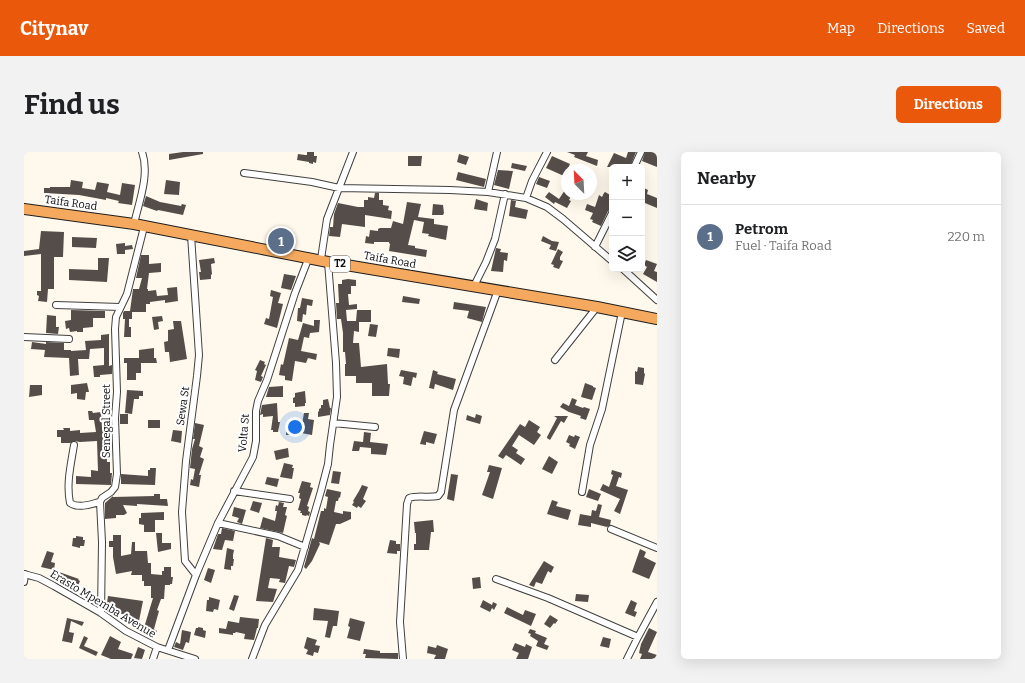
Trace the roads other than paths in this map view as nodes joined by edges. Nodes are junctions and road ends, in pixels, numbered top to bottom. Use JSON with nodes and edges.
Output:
{"nodes":[{"id":1,"x":142,"y":152,"type":"edge"},
{"id":2,"x":353,"y":152,"type":"edge"},
{"id":3,"x":497,"y":152,"type":"edge"},
{"id":4,"x":548,"y":152,"type":"edge"},
{"id":5,"x":641,"y":152,"type":"edge"},
{"id":6,"x":635,"y":164,"type":"edge"},
{"id":7,"x":244,"y":173,"type":"dead end"},
{"id":8,"x":339,"y":188,"type":"junction"},
{"id":9,"x":488,"y":192,"type":"junction"},
{"id":10,"x":505,"y":194,"type":"junction"},
{"id":11,"x":526,"y":198,"type":"junction"},
{"id":12,"x":24,"y":208,"type":"edge"},
{"id":13,"x":609,"y":218,"type":"edge"},
{"id":14,"x":134,"y":224,"type":"junction"},
{"id":15,"x":144,"y":226,"type":"junction"},
{"id":16,"x":191,"y":235,"type":"junction"},
{"id":17,"x":595,"y":248,"type":"junction"},
{"id":18,"x":309,"y":257,"type":"junction"},
{"id":19,"x":609,"y":259,"type":"edge"},
{"id":20,"x":324,"y":260,"type":"junction"},
{"id":21,"x":625,"y":272,"type":"edge"},
{"id":22,"x":474,"y":286,"type":"junction"},
{"id":23,"x":498,"y":290,"type":"junction"},
{"id":24,"x":657,"y":300,"type":"edge"},
{"id":25,"x":56,"y":305,"type":"dead end"},
{"id":26,"x":120,"y":307,"type":"junction"},
{"id":27,"x":597,"y":307,"type":"junction"},
{"id":28,"x":622,"y":312,"type":"junction"},
{"id":29,"x":657,"y":319,"type":"edge"},
{"id":30,"x":24,"y":337,"type":"edge"},
{"id":31,"x":69,"y":339,"type":"dead end"},
{"id":32,"x":555,"y":360,"type":"dead end"},
{"id":33,"x":333,"y":422,"type":"junction"},
{"id":34,"x":374,"y":427,"type":"dead end"},
{"id":35,"x":74,"y":445,"type":"dead end"},
{"id":36,"x":234,"y":490,"type":"junction"},
{"id":37,"x":582,"y":492,"type":"dead end"},
{"id":38,"x":290,"y":499,"type":"dead end"},
{"id":39,"x":100,"y":502,"type":"junction"},
{"id":40,"x":218,"y":523,"type":"junction"},
{"id":41,"x":611,"y":529,"type":"dead end"},
{"id":42,"x":305,"y":547,"type":"junction"},
{"id":43,"x":657,"y":548,"type":"edge"},
{"id":44,"x":25,"y":574,"type":"edge"},
{"id":45,"x":196,"y":575,"type":"junction"},
{"id":46,"x":496,"y":579,"type":"dead end"},
{"id":47,"x":24,"y":582,"type":"edge"},
{"id":48,"x":657,"y":602,"type":"edge"},
{"id":49,"x":101,"y":613,"type":"junction"},
{"id":50,"x":638,"y":637,"type":"junction"},
{"id":51,"x":157,"y":648,"type":"junction"},
{"id":52,"x":168,"y":650,"type":"junction"},
{"id":53,"x":153,"y":659,"type":"edge"},
{"id":54,"x":195,"y":659,"type":"edge"},
{"id":55,"x":252,"y":659,"type":"edge"},
{"id":56,"x":403,"y":659,"type":"edge"},
{"id":57,"x":627,"y":659,"type":"edge"}],
"edges":[{"from":1,"to":14,"type":"street"},
{"from":2,"to":8,"type":"street"},
{"from":3,"to":9,"type":"street"},
{"from":4,"to":11,"type":"street"},
{"from":5,"to":6,"type":"street"},
{"from":7,"to":8,"type":"street"},
{"from":8,"to":9,"type":"street"},
{"from":8,"to":20,"type":"street"},
{"from":9,"to":10,"type":"street"},
{"from":10,"to":11,"type":"street"},
{"from":10,"to":22,"type":"street"},
{"from":11,"to":17,"type":"street"},
{"from":12,"to":14,"type":"highway","name":"Taifa Road","number":"T2"},
{"from":13,"to":17,"type":"street"},
{"from":14,"to":15,"type":"highway","name":"Taifa Road","number":"T2"},
{"from":15,"to":16,"type":"highway","name":"Taifa Road","number":"T2"},
{"from":15,"to":26,"type":"street","name":"Senegal Street"},
{"from":16,"to":18,"type":"highway","name":"Taifa Road","number":"T2"},
{"from":16,"to":45,"type":"street","name":"Sewa St"},
{"from":17,"to":19,"type":"street"},
{"from":18,"to":20,"type":"highway","name":"Taifa Road","number":"T2"},
{"from":18,"to":36,"type":"street","name":"Volta St"},
{"from":20,"to":22,"type":"highway","name":"Taifa Road","number":"T2"},
{"from":20,"to":33,"type":"street"},
{"from":21,"to":24,"type":"street"},
{"from":22,"to":23,"type":"highway","name":"Taifa Road","number":"T2"},
{"from":23,"to":27,"type":"highway","name":"Taifa Road","number":"T2"},
{"from":23,"to":56,"type":"street"},
{"from":25,"to":26,"type":"street"},
{"from":26,"to":39,"type":"street","name":"Senegal Street"},
{"from":27,"to":28,"type":"highway","name":"Taifa Road","number":"T2"},
{"from":27,"to":32,"type":"street"},
{"from":28,"to":29,"type":"highway","name":"Taifa Road","number":"T2"},
{"from":28,"to":37,"type":"street"},
{"from":30,"to":31,"type":"street"},
{"from":33,"to":34,"type":"street"},
{"from":33,"to":42,"type":"street"},
{"from":35,"to":39,"type":"street"},
{"from":36,"to":38,"type":"street"},
{"from":36,"to":40,"type":"street","name":"Volta St"},
{"from":39,"to":49,"type":"street"},
{"from":40,"to":42,"type":"street"},
{"from":40,"to":45,"type":"street","name":"Volta St"},
{"from":41,"to":43,"type":"street"},
{"from":42,"to":55,"type":"street"},
{"from":44,"to":47,"type":"street"},
{"from":44,"to":49,"type":"street","name":"Erasto Mpemba Avenue"},
{"from":45,"to":52,"type":"street","name":"Volta St"},
{"from":46,"to":50,"type":"street"},
{"from":48,"to":50,"type":"street"},
{"from":49,"to":51,"type":"street","name":"Erasto Mpemba Avenue"},
{"from":50,"to":57,"type":"street"},
{"from":51,"to":52,"type":"street","name":"Erasto Mpemba Avenue"},
{"from":51,"to":53,"type":"street"},
{"from":52,"to":54,"type":"street","name":"Erasto Mpemba Avenue"}]}
